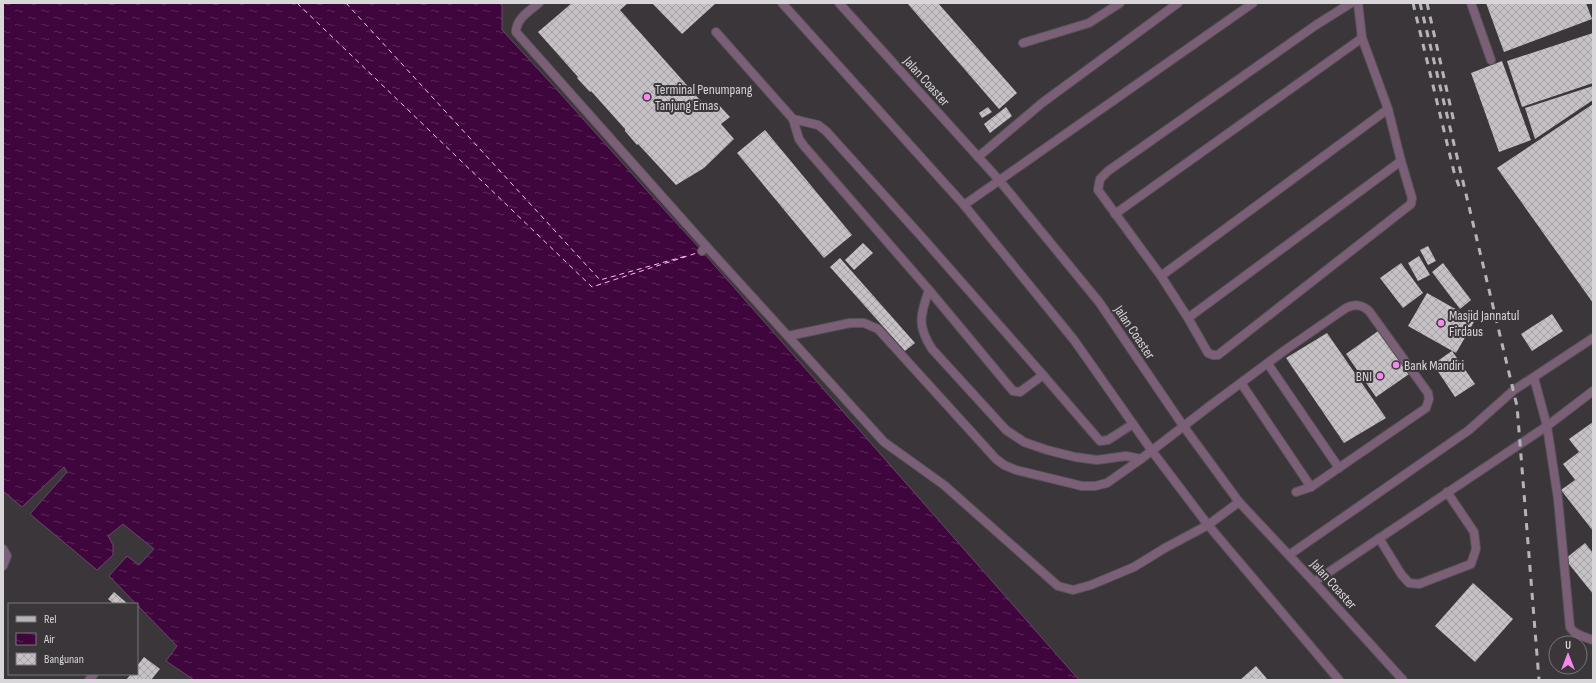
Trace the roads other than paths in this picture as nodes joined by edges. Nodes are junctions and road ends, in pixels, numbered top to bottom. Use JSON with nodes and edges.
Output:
{"nodes":[{"id":1,"x":538,"y":3,"type":"edge"},
{"id":2,"x":782,"y":3,"type":"edge"},
{"id":3,"x":838,"y":3,"type":"edge"},
{"id":4,"x":1120,"y":3,"type":"edge"},
{"id":5,"x":1178,"y":3,"type":"edge"},
{"id":6,"x":1253,"y":3,"type":"edge"},
{"id":7,"x":1351,"y":3,"type":"edge"},
{"id":8,"x":1358,"y":3,"type":"edge"},
{"id":9,"x":1471,"y":3,"type":"edge"},
{"id":10,"x":716,"y":32,"type":"dead end"},
{"id":11,"x":1362,"y":38,"type":"junction"},
{"id":12,"x":1023,"y":43,"type":"dead end"},
{"id":13,"x":1490,"y":60,"type":"dead end"},
{"id":14,"x":1388,"y":109,"type":"junction"},
{"id":15,"x":793,"y":119,"type":"junction"},
{"id":16,"x":978,"y":158,"type":"junction"},
{"id":17,"x":1401,"y":161,"type":"junction"},
{"id":18,"x":999,"y":180,"type":"junction"},
{"id":19,"x":964,"y":205,"type":"junction"},
{"id":20,"x":1115,"y":214,"type":"junction"},
{"id":21,"x":1161,"y":276,"type":"junction"},
{"id":22,"x":929,"y":290,"type":"junction"},
{"id":23,"x":1188,"y":318,"type":"junction"},
{"id":24,"x":788,"y":336,"type":"junction"},
{"id":25,"x":1593,"y":338,"type":"edge"},
{"id":26,"x":1268,"y":364,"type":"junction"},
{"id":27,"x":1043,"y":375,"type":"junction"},
{"id":28,"x":1534,"y":378,"type":"junction"},
{"id":29,"x":1241,"y":383,"type":"junction"},
{"id":30,"x":1593,"y":391,"type":"edge"},
{"id":31,"x":1133,"y":424,"type":"junction"},
{"id":32,"x":1547,"y":426,"type":"junction"},
{"id":33,"x":1184,"y":427,"type":"junction"},
{"id":34,"x":1152,"y":451,"type":"junction"},
{"id":35,"x":1142,"y":459,"type":"junction"},
{"id":36,"x":1339,"y":468,"type":"junction"},
{"id":37,"x":1311,"y":487,"type":"junction"},
{"id":38,"x":1296,"y":492,"type":"dead end"},
{"id":39,"x":1448,"y":492,"type":"junction"},
{"id":40,"x":1239,"y":502,"type":"junction"},
{"id":41,"x":1208,"y":525,"type":"junction"},
{"id":42,"x":1379,"y":538,"type":"junction"},
{"id":43,"x":3,"y":549,"type":"edge"},
{"id":44,"x":1289,"y":555,"type":"junction"},
{"id":45,"x":3,"y":566,"type":"edge"},
{"id":46,"x":1314,"y":582,"type":"junction"},
{"id":47,"x":1593,"y":640,"type":"edge"},
{"id":48,"x":1339,"y":680,"type":"edge"},
{"id":49,"x":1403,"y":680,"type":"edge"}],
"edges":[{"from":1,"to":24,"type":"lane"},
{"from":2,"to":19,"type":"lane"},
{"from":3,"to":16,"type":"lane","name":"Jalan Coaster"},
{"from":4,"to":12,"type":"lane"},
{"from":5,"to":16,"type":"lane"},
{"from":6,"to":18,"type":"lane"},
{"from":7,"to":20,"type":"lane"},
{"from":8,"to":11,"type":"lane"},
{"from":9,"to":13,"type":"lane"},
{"from":10,"to":15,"type":"lane"},
{"from":11,"to":14,"type":"lane"},
{"from":11,"to":20,"type":"lane"},
{"from":14,"to":17,"type":"lane"},
{"from":14,"to":21,"type":"lane"},
{"from":15,"to":22,"type":"lane"},
{"from":15,"to":27,"type":"lane"},
{"from":16,"to":18,"type":"lane","name":"Jalan Coaster"},
{"from":17,"to":23,"type":"lane"},
{"from":17,"to":23,"type":"lane"},
{"from":18,"to":19,"type":"lane"},
{"from":18,"to":33,"type":"lane","name":"Jalan Coaster"},
{"from":19,"to":31,"type":"lane"},
{"from":20,"to":21,"type":"lane"},
{"from":21,"to":23,"type":"lane"},
{"from":22,"to":27,"type":"lane"},
{"from":22,"to":35,"type":"lane"},
{"from":24,"to":35,"type":"lane"},
{"from":24,"to":41,"type":"lane"},
{"from":25,"to":28,"type":"lane"},
{"from":26,"to":29,"type":"lane"},
{"from":26,"to":36,"type":"lane"},
{"from":26,"to":36,"type":"lane"},
{"from":27,"to":31,"type":"lane"},
{"from":28,"to":32,"type":"lane"},
{"from":28,"to":44,"type":"lane"},
{"from":29,"to":33,"type":"lane"},
{"from":29,"to":37,"type":"lane"},
{"from":30,"to":32,"type":"lane"},
{"from":31,"to":34,"type":"lane"},
{"from":32,"to":39,"type":"lane"},
{"from":32,"to":47,"type":"lane"},
{"from":33,"to":34,"type":"lane"},
{"from":33,"to":40,"type":"lane","name":"Jalan Coaster"},
{"from":34,"to":35,"type":"lane"},
{"from":34,"to":41,"type":"lane"},
{"from":36,"to":37,"type":"lane"},
{"from":37,"to":38,"type":"lane"},
{"from":39,"to":42,"type":"lane"},
{"from":39,"to":42,"type":"lane"},
{"from":40,"to":41,"type":"lane"},
{"from":40,"to":44,"type":"lane","name":"Jalan Coaster"},
{"from":41,"to":48,"type":"lane"},
{"from":42,"to":46,"type":"lane"},
{"from":43,"to":45,"type":"lane"},
{"from":44,"to":46,"type":"lane","name":"Jalan Coaster"},
{"from":46,"to":49,"type":"lane","name":"Jalan Coaster"}]}
